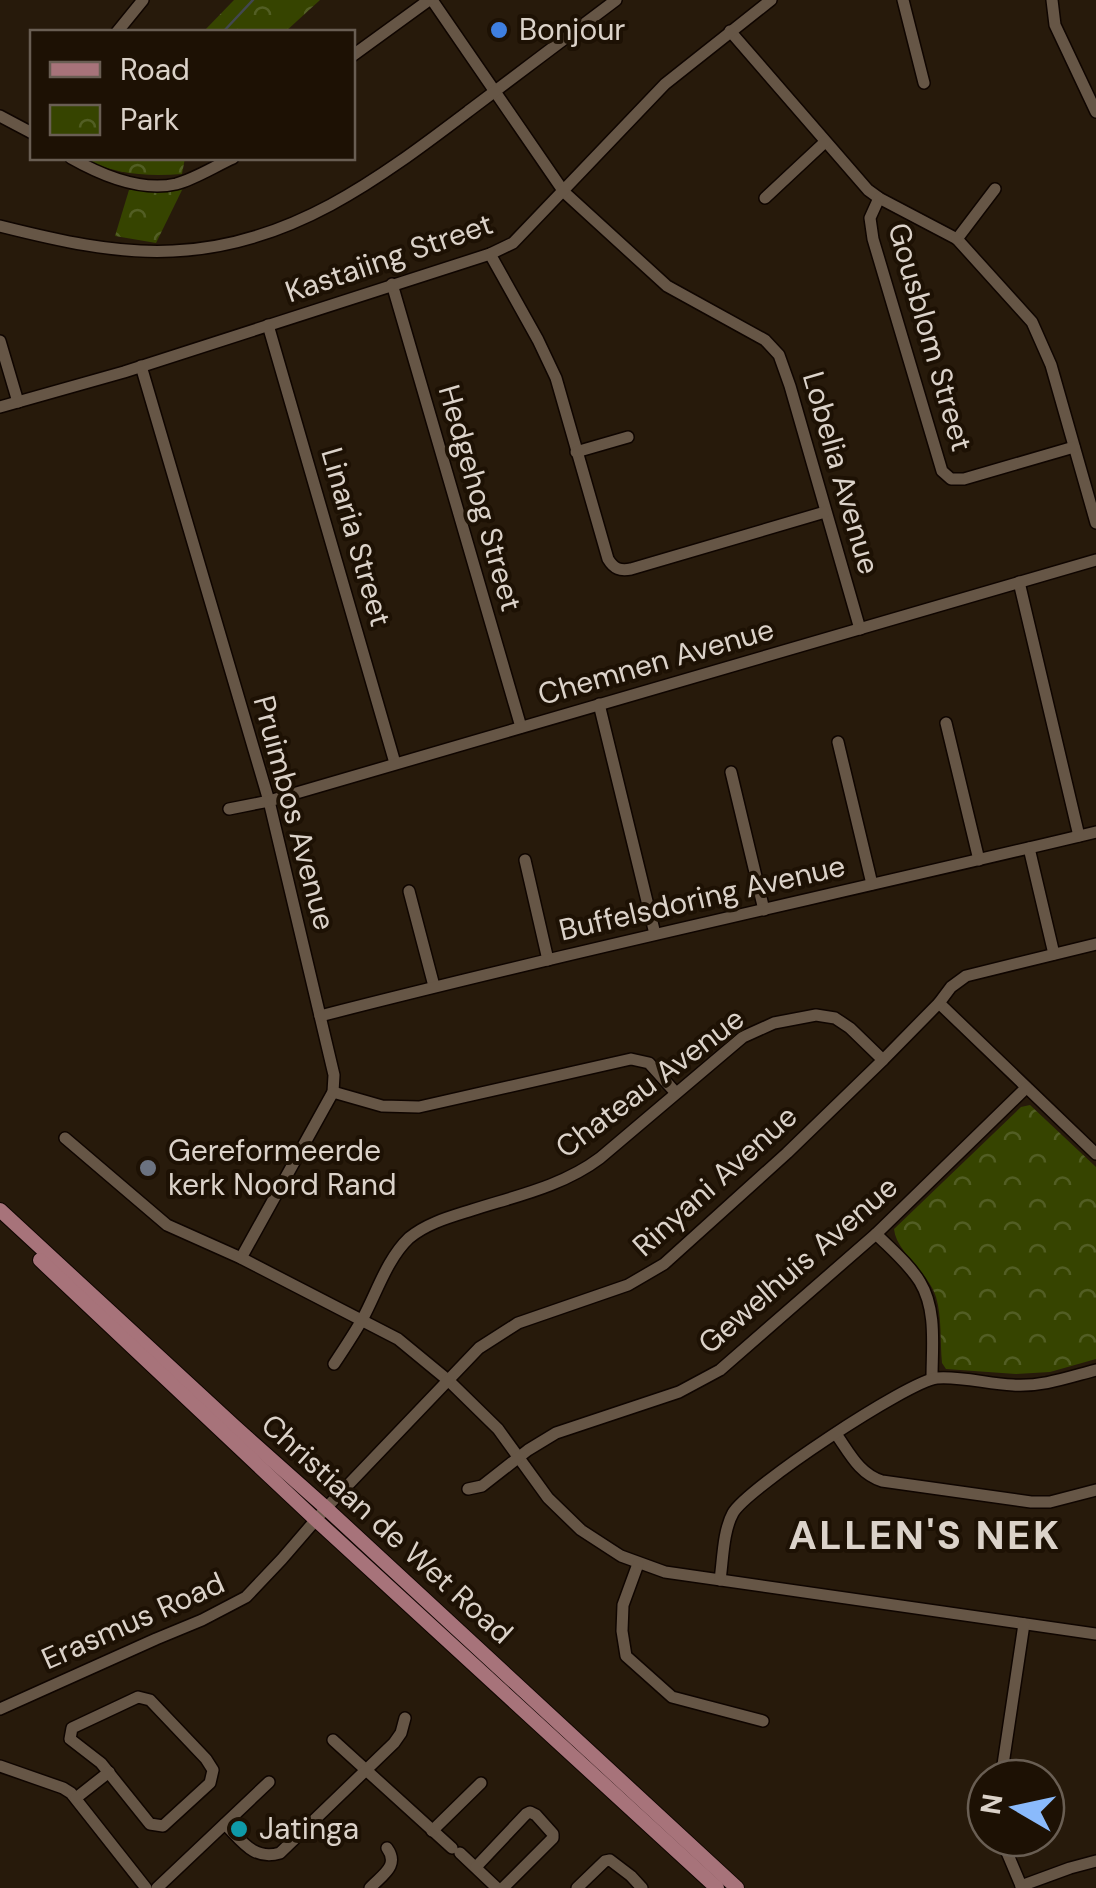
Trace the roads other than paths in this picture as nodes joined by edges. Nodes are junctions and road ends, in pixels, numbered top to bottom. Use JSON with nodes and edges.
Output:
{"nodes":[{"id":1,"x":430,"y":0,"type":"edge"},
{"id":2,"x":616,"y":0,"type":"edge"},
{"id":3,"x":771,"y":0,"type":"edge"},
{"id":4,"x":903,"y":0,"type":"edge"},
{"id":5,"x":1052,"y":0,"type":"edge"},
{"id":6,"x":141,"y":1,"type":"edge"},
{"id":7,"x":119,"y":30,"type":"edge"},
{"id":8,"x":730,"y":30,"type":"junction"},
{"id":9,"x":355,"y":54,"type":"edge"},
{"id":10,"x":924,"y":83,"type":"dead end"},
{"id":11,"x":494,"y":92,"type":"junction"},
{"id":12,"x":1096,"y":112,"type":"edge"},
{"id":13,"x":0,"y":116,"type":"edge"},
{"id":14,"x":30,"y":133,"type":"edge"},
{"id":15,"x":825,"y":142,"type":"junction"},
{"id":16,"x":75,"y":160,"type":"edge"},
{"id":17,"x":229,"y":160,"type":"edge"},
{"id":18,"x":994,"y":189,"type":"dead end"},
{"id":19,"x":564,"y":192,"type":"junction"},
{"id":20,"x":765,"y":198,"type":"dead end"},
{"id":21,"x":879,"y":198,"type":"junction"},
{"id":22,"x":0,"y":226,"type":"edge"},
{"id":23,"x":957,"y":239,"type":"junction"},
{"id":24,"x":490,"y":254,"type":"junction"},
{"id":25,"x":392,"y":284,"type":"junction"},
{"id":26,"x":268,"y":325,"type":"junction"},
{"id":27,"x":0,"y":341,"type":"edge"},
{"id":28,"x":141,"y":366,"type":"junction"},
{"id":29,"x":18,"y":402,"type":"junction"},
{"id":30,"x":0,"y":408,"type":"edge"},
{"id":31,"x":628,"y":437,"type":"dead end"},
{"id":32,"x":1074,"y":447,"type":"junction"},
{"id":33,"x":576,"y":452,"type":"junction"},
{"id":34,"x":826,"y":512,"type":"junction"},
{"id":35,"x":1096,"y":523,"type":"edge"},
{"id":36,"x":1096,"y":560,"type":"edge"},
{"id":37,"x":1019,"y":582,"type":"junction"},
{"id":38,"x":860,"y":628,"type":"junction"},
{"id":39,"x":599,"y":704,"type":"junction"},
{"id":40,"x":946,"y":723,"type":"dead end"},
{"id":41,"x":521,"y":727,"type":"junction"},
{"id":42,"x":838,"y":742,"type":"dead end"},
{"id":43,"x":395,"y":764,"type":"junction"},
{"id":44,"x":731,"y":772,"type":"dead end"},
{"id":45,"x":269,"y":801,"type":"junction"},
{"id":46,"x":229,"y":809,"type":"dead end"},
{"id":47,"x":1096,"y":832,"type":"edge"},
{"id":48,"x":1080,"y":836,"type":"junction"},
{"id":49,"x":1029,"y":848,"type":"junction"},
{"id":50,"x":526,"y":860,"type":"dead end"},
{"id":51,"x":980,"y":860,"type":"junction"},
{"id":52,"x":872,"y":884,"type":"junction"},
{"id":53,"x":408,"y":891,"type":"dead end"},
{"id":54,"x":764,"y":910,"type":"junction"},
{"id":55,"x":655,"y":934,"type":"junction"},
{"id":56,"x":1096,"y":944,"type":"edge"},
{"id":57,"x":1054,"y":954,"type":"junction"},
{"id":58,"x":548,"y":960,"type":"junction"},
{"id":59,"x":434,"y":986,"type":"junction"},
{"id":60,"x":939,"y":1003,"type":"junction"},
{"id":61,"x":320,"y":1016,"type":"junction"},
{"id":62,"x":883,"y":1060,"type":"junction"},
{"id":63,"x":1026,"y":1088,"type":"junction"},
{"id":64,"x":333,"y":1092,"type":"junction"},
{"id":65,"x":676,"y":1093,"type":"junction"},
{"id":66,"x":65,"y":1138,"type":"dead end"},
{"id":67,"x":1094,"y":1148,"type":"edge"},
{"id":68,"x":0,"y":1210,"type":"edge"},
{"id":69,"x":0,"y":1223,"type":"edge"},
{"id":70,"x":876,"y":1234,"type":"junction"},
{"id":71,"x":240,"y":1258,"type":"junction"},
{"id":72,"x":362,"y":1319,"type":"junction"},
{"id":73,"x":334,"y":1364,"type":"dead end"},
{"id":74,"x":1096,"y":1370,"type":"edge"},
{"id":75,"x":932,"y":1378,"type":"junction"},
{"id":76,"x":449,"y":1381,"type":"junction"},
{"id":77,"x":836,"y":1434,"type":"junction"},
{"id":78,"x":520,"y":1456,"type":"junction"},
{"id":79,"x":468,"y":1489,"type":"dead end"},
{"id":80,"x":1096,"y":1490,"type":"edge"},
{"id":81,"x":321,"y":1514,"type":"junction"},
{"id":82,"x":638,"y":1564,"type":"junction"},
{"id":83,"x":720,"y":1580,"type":"junction"},
{"id":84,"x":1024,"y":1624,"type":"junction"},
{"id":85,"x":1096,"y":1634,"type":"edge"},
{"id":86,"x":0,"y":1709,"type":"edge"},
{"id":87,"x":404,"y":1718,"type":"dead end"},
{"id":88,"x":763,"y":1722,"type":"dead end"},
{"id":89,"x":333,"y":1740,"type":"dead end"},
{"id":90,"x":1004,"y":1758,"type":"edge"},
{"id":91,"x":0,"y":1766,"type":"edge"},
{"id":92,"x":367,"y":1771,"type":"junction"},
{"id":93,"x":109,"y":1772,"type":"junction"},
{"id":94,"x":270,"y":1782,"type":"dead end"},
{"id":95,"x":481,"y":1783,"type":"dead end"},
{"id":96,"x":76,"y":1798,"type":"junction"},
{"id":97,"x":225,"y":1824,"type":"junction"},
{"id":98,"x":432,"y":1831,"type":"junction"},
{"id":99,"x":387,"y":1848,"type":"dead end"},
{"id":100,"x":1009,"y":1858,"type":"edge"},
{"id":101,"x":1096,"y":1861,"type":"edge"},
{"id":102,"x":476,"y":1867,"type":"junction"},
{"id":103,"x":631,"y":1876,"type":"junction"},
{"id":104,"x":1021,"y":1887,"type":"edge"},
{"id":105,"x":146,"y":1888,"type":"edge"},
{"id":106,"x":157,"y":1888,"type":"edge"},
{"id":107,"x":370,"y":1888,"type":"edge"},
{"id":108,"x":500,"y":1888,"type":"edge"},
{"id":109,"x":577,"y":1888,"type":"edge"},
{"id":110,"x":619,"y":1888,"type":"edge"},
{"id":111,"x":642,"y":1888,"type":"edge"},
{"id":112,"x":718,"y":1888,"type":"edge"},
{"id":113,"x":737,"y":1888,"type":"edge"}],
"edges":[{"from":1,"to":9,"type":"street"},
{"from":1,"to":11,"type":"street","name":"Lobelia Avenue"},
{"from":2,"to":11,"type":"street"},
{"from":3,"to":8,"type":"street","name":"Kastaiing Street"},
{"from":4,"to":10,"type":"street"},
{"from":5,"to":12,"type":"street"},
{"from":6,"to":7,"type":"street"},
{"from":8,"to":15,"type":"street"},
{"from":8,"to":19,"type":"street","name":"Kastaiing Street"},
{"from":11,"to":19,"type":"street","name":"Lobelia Avenue"},
{"from":11,"to":22,"type":"street"},
{"from":13,"to":14,"type":"street"},
{"from":15,"to":20,"type":"street"},
{"from":15,"to":21,"type":"street"},
{"from":16,"to":17,"type":"street"},
{"from":18,"to":23,"type":"street"},
{"from":19,"to":24,"type":"street","name":"Kastaiing Street"},
{"from":19,"to":34,"type":"street","name":"Lobelia Avenue"},
{"from":21,"to":23,"type":"street"},
{"from":21,"to":32,"type":"street","name":"Gousblom Street"},
{"from":23,"to":32,"type":"street"},
{"from":24,"to":25,"type":"street","name":"Kastaiing Street"},
{"from":24,"to":33,"type":"street"},
{"from":25,"to":26,"type":"street","name":"Kastaiing Street"},
{"from":25,"to":41,"type":"street","name":"Hedgehog Street"},
{"from":26,"to":28,"type":"street","name":"Kastaiing Street"},
{"from":26,"to":43,"type":"street","name":"Linaria Street"},
{"from":27,"to":29,"type":"street"},
{"from":28,"to":29,"type":"street","name":"Kastaiing Street"},
{"from":28,"to":45,"type":"street","name":"Pruimbos Avenue"},
{"from":29,"to":30,"type":"street","name":"Kastaiing Street"},
{"from":31,"to":33,"type":"street"},
{"from":32,"to":35,"type":"street"},
{"from":33,"to":34,"type":"street"},
{"from":34,"to":38,"type":"street","name":"Lobelia Avenue"},
{"from":36,"to":37,"type":"street","name":"Chemnen Avenue"},
{"from":37,"to":38,"type":"street","name":"Chemnen Avenue"},
{"from":37,"to":48,"type":"street"},
{"from":38,"to":39,"type":"street","name":"Chemnen Avenue"},
{"from":39,"to":41,"type":"street","name":"Chemnen Avenue"},
{"from":39,"to":55,"type":"street"},
{"from":40,"to":51,"type":"street"},
{"from":41,"to":43,"type":"street","name":"Chemnen Avenue"},
{"from":42,"to":52,"type":"street"},
{"from":43,"to":45,"type":"street","name":"Chemnen Avenue"},
{"from":44,"to":54,"type":"street"},
{"from":45,"to":46,"type":"street","name":"Chemnen Avenue"},
{"from":45,"to":61,"type":"street","name":"Pruimbos Avenue"},
{"from":47,"to":48,"type":"street","name":"Buffelsdoring Avenue"},
{"from":48,"to":49,"type":"street","name":"Buffelsdoring Avenue"},
{"from":49,"to":51,"type":"street","name":"Buffelsdoring Avenue"},
{"from":49,"to":57,"type":"street"},
{"from":50,"to":58,"type":"street"},
{"from":51,"to":52,"type":"street","name":"Buffelsdoring Avenue"},
{"from":52,"to":54,"type":"street","name":"Buffelsdoring Avenue"},
{"from":53,"to":59,"type":"street"},
{"from":54,"to":55,"type":"street","name":"Buffelsdoring Avenue"},
{"from":55,"to":58,"type":"street","name":"Buffelsdoring Avenue"},
{"from":56,"to":57,"type":"street","name":"Rinyani Avenue"},
{"from":57,"to":60,"type":"street","name":"Rinyani Avenue"},
{"from":58,"to":59,"type":"street","name":"Buffelsdoring Avenue"},
{"from":59,"to":61,"type":"street","name":"Buffelsdoring Avenue"},
{"from":60,"to":62,"type":"street","name":"Rinyani Avenue"},
{"from":60,"to":63,"type":"street"},
{"from":61,"to":64,"type":"street","name":"Pruimbos Avenue"},
{"from":62,"to":65,"type":"street","name":"Chateau Avenue"},
{"from":62,"to":76,"type":"street","name":"Rinyani Avenue"},
{"from":63,"to":67,"type":"street"},
{"from":63,"to":70,"type":"street","name":"Gewelhuis Avenue"},
{"from":64,"to":65,"type":"street"},
{"from":64,"to":71,"type":"street"},
{"from":65,"to":72,"type":"street","name":"Chateau Avenue"},
{"from":66,"to":71,"type":"street"},
{"from":68,"to":81,"type":"main road","name":"Christiaan de Wet Road"},
{"from":69,"to":81,"type":"main road","name":"Christiaan de Wet Road"},
{"from":70,"to":75,"type":"street"},
{"from":70,"to":78,"type":"street","name":"Gewelhuis Avenue"},
{"from":71,"to":72,"type":"street"},
{"from":72,"to":73,"type":"street","name":"Chateau Avenue"},
{"from":72,"to":76,"type":"street"},
{"from":74,"to":75,"type":"street"},
{"from":75,"to":77,"type":"street"},
{"from":76,"to":78,"type":"street"},
{"from":76,"to":81,"type":"street","name":"Rinyani Avenue"},
{"from":77,"to":80,"type":"street"},
{"from":77,"to":83,"type":"street"},
{"from":78,"to":79,"type":"street","name":"Gewelhuis Avenue"},
{"from":78,"to":82,"type":"street"},
{"from":81,"to":86,"type":"street","name":"Erasmus Road"},
{"from":81,"to":112,"type":"main road","name":"Christiaan de Wet Road"},
{"from":81,"to":113,"type":"main road","name":"Christiaan de Wet Road"},
{"from":82,"to":83,"type":"street"},
{"from":82,"to":88,"type":"street"},
{"from":83,"to":84,"type":"street"},
{"from":84,"to":85,"type":"street"},
{"from":84,"to":90,"type":"street"},
{"from":87,"to":92,"type":"street"},
{"from":89,"to":92,"type":"street"},
{"from":91,"to":96,"type":"street"},
{"from":92,"to":97,"type":"street"},
{"from":92,"to":98,"type":"street"},
{"from":93,"to":93,"type":"street"},
{"from":93,"to":96,"type":"street"},
{"from":94,"to":97,"type":"street"},
{"from":95,"to":98,"type":"street"},
{"from":96,"to":105,"type":"street"},
{"from":97,"to":106,"type":"street"},
{"from":98,"to":102,"type":"street"},
{"from":99,"to":107,"type":"street"},
{"from":100,"to":104,"type":"street"},
{"from":101,"to":104,"type":"street"},
{"from":102,"to":108,"type":"street"},
{"from":102,"to":108,"type":"street"},
{"from":103,"to":109,"type":"street"},
{"from":103,"to":110,"type":"street"},
{"from":103,"to":111,"type":"street"}]}
